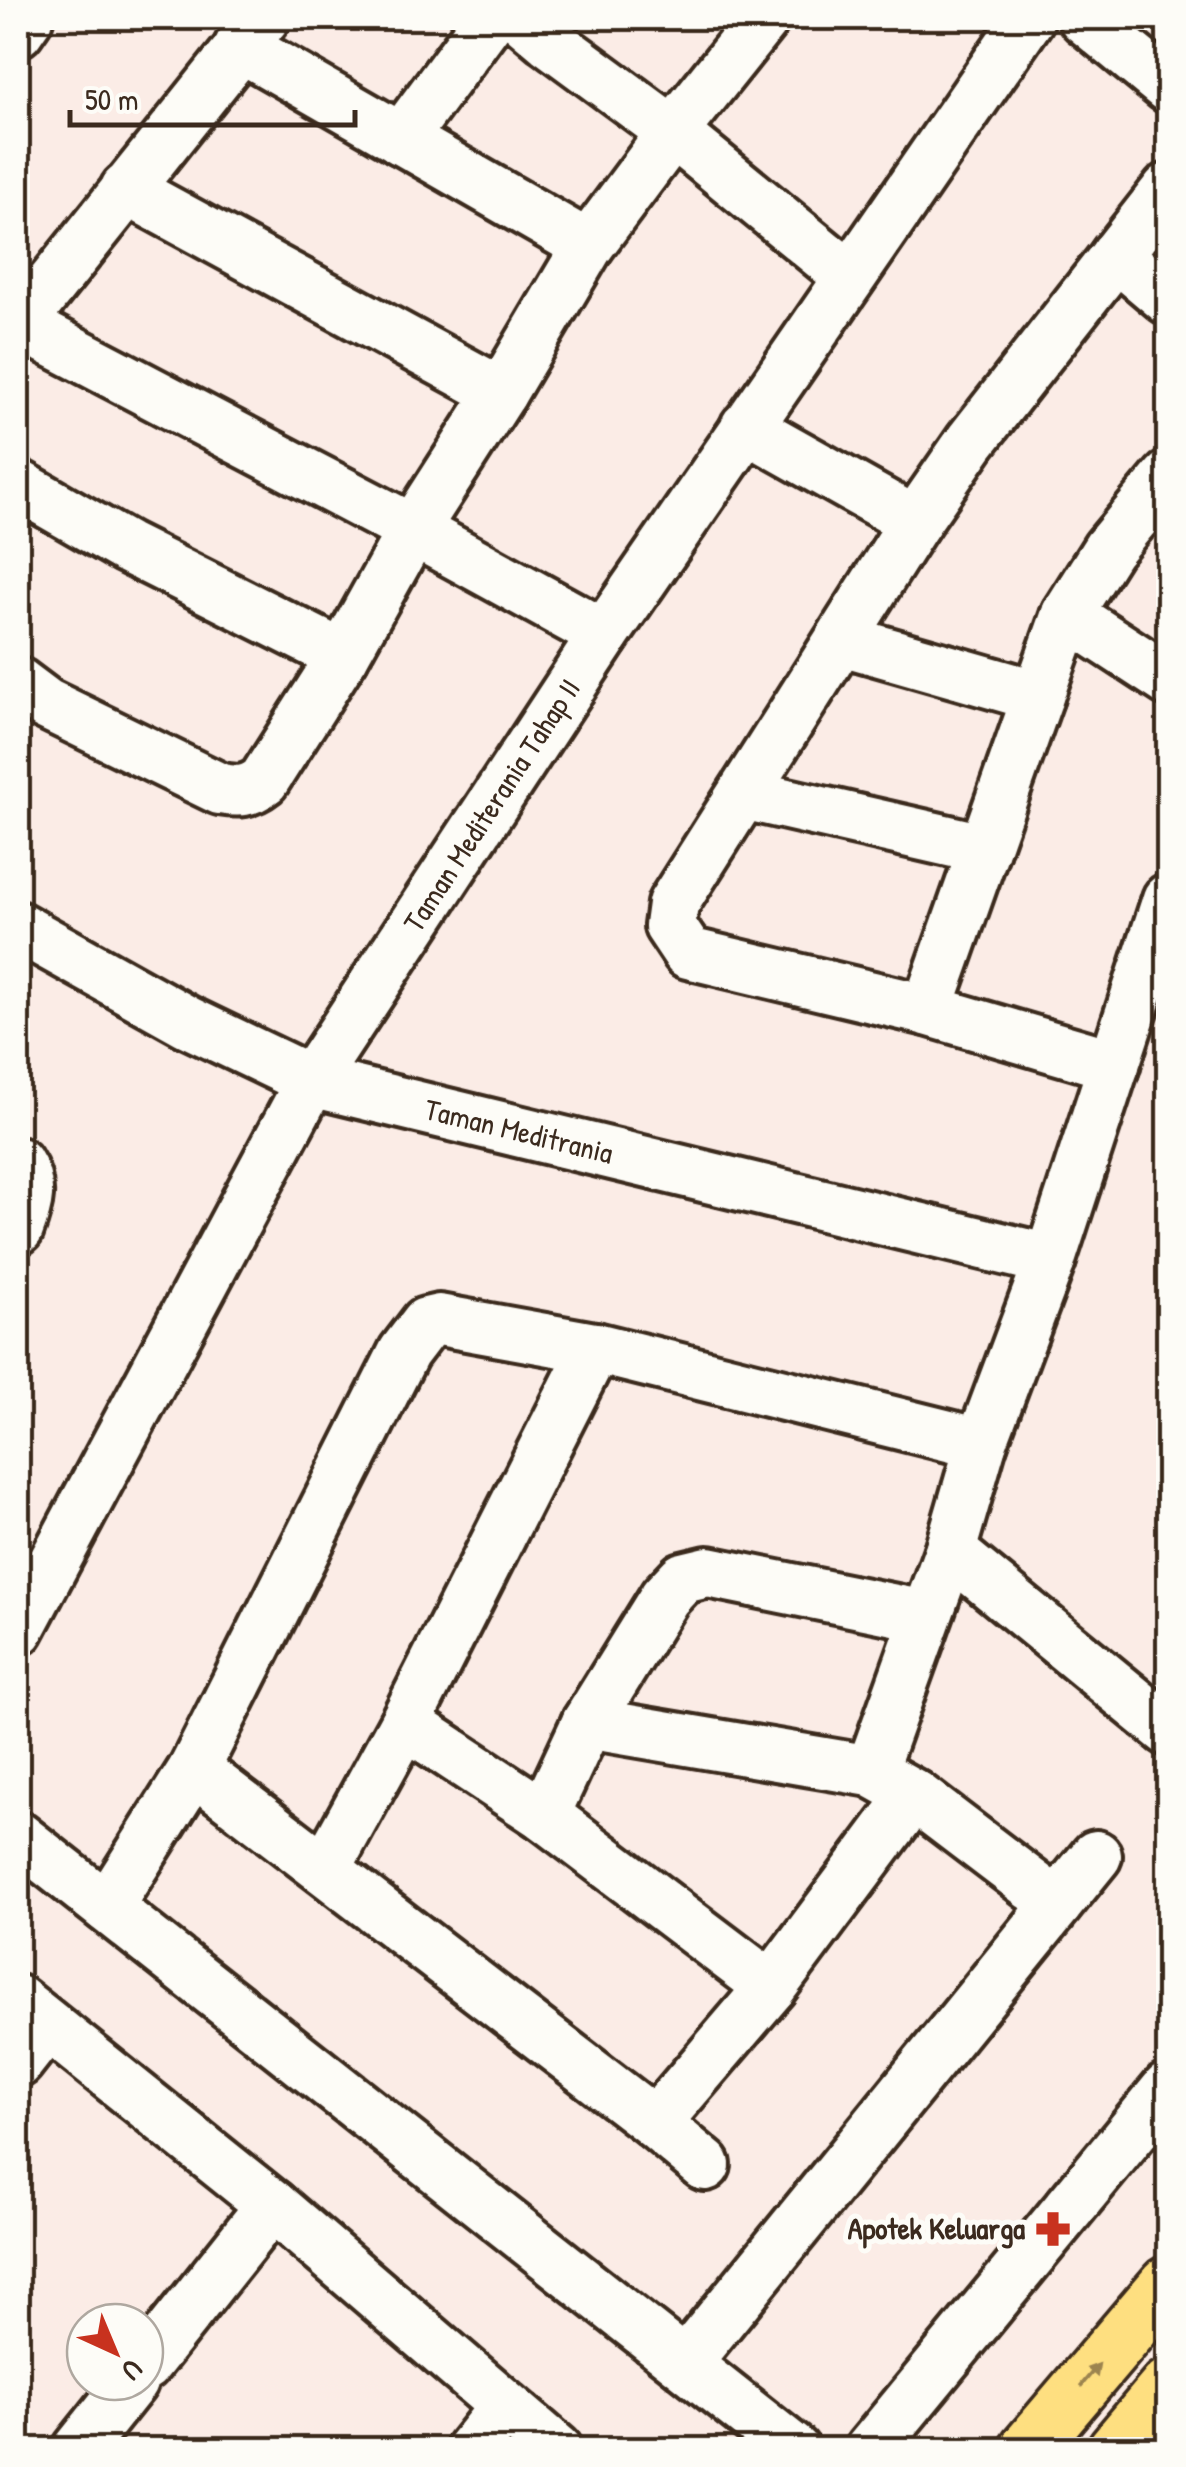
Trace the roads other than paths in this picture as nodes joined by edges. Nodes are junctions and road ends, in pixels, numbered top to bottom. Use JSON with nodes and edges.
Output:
{"nodes":[{"id":1,"x":28,"y":18,"type":"edge"},
{"id":2,"x":490,"y":18,"type":"edge"},
{"id":3,"x":764,"y":18,"type":"edge"},
{"id":4,"x":1030,"y":18,"type":"edge"},
{"id":5,"x":1084,"y":18,"type":"edge"},
{"id":6,"x":545,"y":25,"type":"edge"},
{"id":7,"x":18,"y":30,"type":"edge"},
{"id":8,"x":252,"y":32,"type":"edge"},
{"id":9,"x":1168,"y":87,"type":"edge"},
{"id":10,"x":672,"y":132,"type":"junction"},
{"id":11,"x":401,"y":139,"type":"junction"},
{"id":12,"x":126,"y":189,"type":"junction"},
{"id":13,"x":1168,"y":189,"type":"edge"},
{"id":14,"x":588,"y":246,"type":"junction"},
{"id":15,"x":1116,"y":255,"type":"junction"},
{"id":16,"x":850,"y":277,"type":"junction"},
{"id":17,"x":1168,"y":299,"type":"edge"},
{"id":18,"x":18,"y":324,"type":"edge"},
{"id":19,"x":500,"y":393,"type":"junction"},
{"id":20,"x":746,"y":428,"type":"junction"},
{"id":21,"x":1168,"y":477,"type":"edge"},
{"id":22,"x":18,"y":485,"type":"edge"},
{"id":23,"x":916,"y":522,"type":"junction"},
{"id":24,"x":412,"y":530,"type":"junction"},
{"id":25,"x":1067,"y":614,"type":"junction"},
{"id":26,"x":604,"y":635,"type":"junction"},
{"id":27,"x":842,"y":640,"type":"junction"},
{"id":28,"x":343,"y":656,"type":"junction"},
{"id":29,"x":1168,"y":680,"type":"edge"},
{"id":30,"x":18,"y":684,"type":"edge"},
{"id":31,"x":1038,"y":696,"type":"junction"},
{"id":32,"x":743,"y":794,"type":"junction"},
{"id":33,"x":984,"y":849,"type":"junction"},
{"id":34,"x":1168,"y":898,"type":"edge"},
{"id":35,"x":18,"y":927,"type":"edge"},
{"id":36,"x":927,"y":1010,"type":"junction"},
{"id":37,"x":1114,"y":1065,"type":"junction"},
{"id":38,"x":311,"y":1081,"type":"junction"},
{"id":39,"x":18,"y":1163,"type":"edge"},
{"id":40,"x":18,"y":1229,"type":"edge"},
{"id":41,"x":1050,"y":1260,"type":"junction"},
{"id":42,"x":595,"y":1348,"type":"junction"},
{"id":43,"x":980,"y":1444,"type":"junction"},
{"id":44,"x":950,"y":1551,"type":"junction"},
{"id":45,"x":925,"y":1616,"type":"junction"},
{"id":46,"x":18,"y":1630,"type":"edge"},
{"id":47,"x":586,"y":1722,"type":"junction"},
{"id":48,"x":405,"y":1723,"type":"junction"},
{"id":49,"x":1168,"y":1730,"type":"edge"},
{"id":50,"x":194,"y":1769,"type":"junction"},
{"id":51,"x":871,"y":1771,"type":"junction"},
{"id":52,"x":914,"y":1796,"type":"junction"},
{"id":53,"x":544,"y":1815,"type":"junction"},
{"id":54,"x":18,"y":1837,"type":"edge"},
{"id":55,"x":1096,"y":1856,"type":"dead end"},
{"id":56,"x":325,"y":1868,"type":"junction"},
{"id":57,"x":1056,"y":1904,"type":"junction"},
{"id":58,"x":107,"y":1908,"type":"junction"},
{"id":59,"x":770,"y":1987,"type":"junction"},
{"id":60,"x":28,"y":2030,"type":"edge"},
{"id":61,"x":1168,"y":2088,"type":"edge"},
{"id":62,"x":655,"y":2123,"type":"junction"},
{"id":63,"x":705,"y":2165,"type":"dead end"},
{"id":64,"x":272,"y":2205,"type":"junction"},
{"id":65,"x":1168,"y":2284,"type":"edge"},
{"id":66,"x":165,"y":2340,"type":"edge"},
{"id":67,"x":685,"y":2364,"type":"junction"},
{"id":68,"x":1168,"y":2387,"type":"edge"},
{"id":69,"x":116,"y":2402,"type":"edge"},
{"id":70,"x":505,"y":2407,"type":"junction"},
{"id":71,"x":78,"y":2450,"type":"edge"},
{"id":72,"x":470,"y":2450,"type":"edge"},
{"id":73,"x":558,"y":2450,"type":"edge"},
{"id":74,"x":794,"y":2450,"type":"edge"},
{"id":75,"x":870,"y":2450,"type":"edge"},
{"id":76,"x":1027,"y":2450,"type":"edge"},
{"id":77,"x":1115,"y":2450,"type":"edge"}],
"edges":[{"from":1,"to":7,"type":"street"},
{"from":2,"to":11,"type":"street"},
{"from":3,"to":10,"type":"street"},
{"from":4,"to":16,"type":"street","name":"Taman Mediterania Tahap II"},
{"from":5,"to":9,"type":"street"},
{"from":6,"to":10,"type":"street"},
{"from":8,"to":11,"type":"street"},
{"from":8,"to":12,"type":"street"},
{"from":10,"to":14,"type":"street"},
{"from":10,"to":16,"type":"street"},
{"from":11,"to":14,"type":"street"},
{"from":12,"to":18,"type":"street"},
{"from":12,"to":19,"type":"street"},
{"from":13,"to":15,"type":"street"},
{"from":14,"to":19,"type":"street"},
{"from":15,"to":17,"type":"street"},
{"from":15,"to":23,"type":"street"},
{"from":16,"to":20,"type":"street","name":"Taman Mediterania Tahap II"},
{"from":18,"to":24,"type":"street"},
{"from":19,"to":24,"type":"street"},
{"from":20,"to":23,"type":"street"},
{"from":20,"to":26,"type":"street","name":"Taman Mediterania Tahap II"},
{"from":21,"to":25,"type":"street"},
{"from":22,"to":28,"type":"street"},
{"from":23,"to":27,"type":"street"},
{"from":24,"to":26,"type":"street"},
{"from":24,"to":28,"type":"street"},
{"from":25,"to":29,"type":"street"},
{"from":25,"to":31,"type":"street"},
{"from":26,"to":38,"type":"street","name":"Taman Mediterania Tahap II"},
{"from":27,"to":31,"type":"street"},
{"from":27,"to":32,"type":"street"},
{"from":28,"to":30,"type":"street"},
{"from":31,"to":33,"type":"street"},
{"from":32,"to":33,"type":"street"},
{"from":32,"to":36,"type":"street"},
{"from":33,"to":36,"type":"street"},
{"from":34,"to":37,"type":"street"},
{"from":35,"to":38,"type":"street","name":"Taman Meditrania"},
{"from":36,"to":37,"type":"street"},
{"from":37,"to":41,"type":"street"},
{"from":38,"to":41,"type":"street","name":"Taman Meditrania"},
{"from":38,"to":46,"type":"street","name":"Taman Mediterania Tahap II"},
{"from":39,"to":40,"type":"street"},
{"from":41,"to":43,"type":"street"},
{"from":42,"to":43,"type":"street"},
{"from":42,"to":48,"type":"street"},
{"from":42,"to":50,"type":"street"},
{"from":43,"to":44,"type":"street"},
{"from":44,"to":45,"type":"street"},
{"from":44,"to":49,"type":"street"},
{"from":45,"to":47,"type":"street"},
{"from":45,"to":51,"type":"street"},
{"from":47,"to":51,"type":"street"},
{"from":47,"to":53,"type":"street"},
{"from":48,"to":53,"type":"street"},
{"from":48,"to":56,"type":"street"},
{"from":50,"to":56,"type":"street"},
{"from":50,"to":58,"type":"street"},
{"from":51,"to":52,"type":"street"},
{"from":52,"to":57,"type":"street"},
{"from":52,"to":59,"type":"street"},
{"from":53,"to":59,"type":"street"},
{"from":54,"to":58,"type":"street"},
{"from":55,"to":57,"type":"street"},
{"from":56,"to":62,"type":"street"},
{"from":57,"to":67,"type":"street"},
{"from":58,"to":67,"type":"street"},
{"from":59,"to":62,"type":"street"},
{"from":60,"to":64,"type":"street"},
{"from":61,"to":75,"type":"street"},
{"from":62,"to":63,"type":"street"},
{"from":64,"to":66,"type":"street"},
{"from":64,"to":70,"type":"street"},
{"from":76,"to":65,"type":"main road","one_way":true},
{"from":67,"to":74,"type":"street"},
{"from":68,"to":77,"type":"main road"},
{"from":69,"to":71,"type":"street"},
{"from":70,"to":72,"type":"street"},
{"from":70,"to":73,"type":"street"}]}
